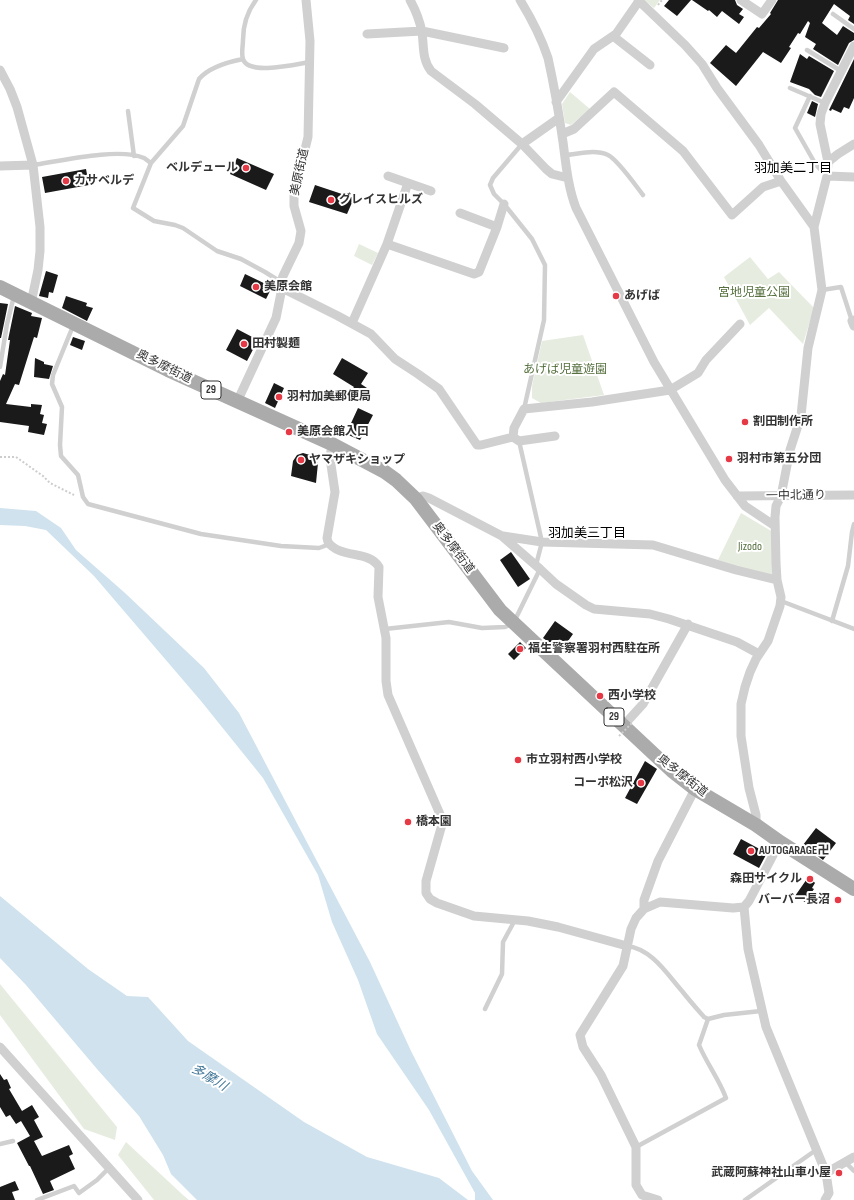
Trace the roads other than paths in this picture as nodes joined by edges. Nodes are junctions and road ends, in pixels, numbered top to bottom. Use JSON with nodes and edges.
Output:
{"nodes":[{"id":1,"x":256,"y":0,"type":"edge"},
{"id":2,"x":306,"y":0,"type":"edge"},
{"id":3,"x":410,"y":0,"type":"edge"},
{"id":4,"x":520,"y":0,"type":"edge"},
{"id":5,"x":638,"y":0,"type":"edge"},
{"id":6,"x":741,"y":0,"type":"edge"},
{"id":7,"x":772,"y":0,"type":"edge"},
{"id":8,"x":832,"y":14,"type":"dead end"},
{"id":9,"x":854,"y":29,"type":"edge"},
{"id":10,"x":422,"y":31,"type":"junction"},
{"id":11,"x":367,"y":34,"type":"dead end"},
{"id":12,"x":613,"y":36,"type":"junction"},
{"id":13,"x":854,"y":46,"type":"edge"},
{"id":14,"x":504,"y":48,"type":"dead end"},
{"id":15,"x":807,"y":50,"type":"dead end"},
{"id":16,"x":243,"y":59,"type":"junction"},
{"id":17,"x":310,"y":62,"type":"junction"},
{"id":18,"x":650,"y":64,"type":"dead end"},
{"id":19,"x":0,"y":70,"type":"edge"},
{"id":20,"x":841,"y":71,"type":"junction"},
{"id":21,"x":790,"y":88,"type":"dead end"},
{"id":22,"x":810,"y":96,"type":"junction"},
{"id":23,"x":556,"y":102,"type":"junction"},
{"id":24,"x":825,"y":102,"type":"junction"},
{"id":25,"x":128,"y":111,"type":"dead end"},
{"id":26,"x":559,"y":118,"type":"junction"},
{"id":27,"x":562,"y":134,"type":"junction"},
{"id":28,"x":522,"y":144,"type":"junction"},
{"id":29,"x":854,"y":144,"type":"edge"},
{"id":30,"x":565,"y":155,"type":"junction"},
{"id":31,"x":134,"y":156,"type":"junction"},
{"id":32,"x":828,"y":162,"type":"junction"},
{"id":33,"x":151,"y":163,"type":"junction"},
{"id":34,"x":33,"y":165,"type":"junction"},
{"id":35,"x":816,"y":165,"type":"junction"},
{"id":36,"x":0,"y":166,"type":"edge"},
{"id":37,"x":388,"y":176,"type":"dead end"},
{"id":38,"x":828,"y":176,"type":"junction"},
{"id":39,"x":854,"y":177,"type":"edge"},
{"id":40,"x":568,"y":178,"type":"junction"},
{"id":41,"x":781,"y":181,"type":"junction"},
{"id":42,"x":408,"y":183,"type":"junction"},
{"id":43,"x":431,"y":191,"type":"dead end"},
{"id":44,"x":643,"y":195,"type":"dead end"},
{"id":45,"x":504,"y":204,"type":"junction"},
{"id":46,"x":460,"y":212,"type":"dead end"},
{"id":47,"x":497,"y":226,"type":"junction"},
{"id":48,"x":814,"y":227,"type":"junction"},
{"id":49,"x":387,"y":244,"type":"junction"},
{"id":50,"x":282,"y":285,"type":"junction"},
{"id":51,"x":0,"y":287,"type":"edge"},
{"id":52,"x":822,"y":290,"type":"junction"},
{"id":53,"x":15,"y":295,"type":"junction"},
{"id":54,"x":31,"y":303,"type":"junction"},
{"id":55,"x":352,"y":323,"type":"junction"},
{"id":56,"x":853,"y":323,"type":"edge"},
{"id":57,"x":74,"y":324,"type":"junction"},
{"id":58,"x":740,"y":324,"type":"dead end"},
{"id":59,"x":0,"y":367,"type":"edge"},
{"id":60,"x":670,"y":390,"type":"junction"},
{"id":61,"x":237,"y":402,"type":"junction"},
{"id":62,"x":524,"y":410,"type":"junction"},
{"id":63,"x":555,"y":436,"type":"dead end"},
{"id":64,"x":516,"y":439,"type":"junction"},
{"id":65,"x":332,"y":444,"type":"junction"},
{"id":66,"x":737,"y":496,"type":"junction"},
{"id":67,"x":781,"y":496,"type":"junction"},
{"id":68,"x":854,"y":496,"type":"edge"},
{"id":69,"x":416,"y":499,"type":"junction"},
{"id":70,"x":854,"y":524,"type":"edge"},
{"id":71,"x":775,"y":526,"type":"junction"},
{"id":72,"x":502,"y":536,"type":"junction"},
{"id":73,"x":542,"y":542,"type":"junction"},
{"id":74,"x":330,"y":544,"type":"junction"},
{"id":75,"x":538,"y":567,"type":"junction"},
{"id":76,"x":777,"y":580,"type":"junction"},
{"id":77,"x":781,"y":601,"type":"junction"},
{"id":78,"x":832,"y":621,"type":"junction"},
{"id":79,"x":513,"y":624,"type":"junction"},
{"id":80,"x":688,"y":624,"type":"junction"},
{"id":81,"x":385,"y":629,"type":"junction"},
{"id":82,"x":854,"y":629,"type":"edge"},
{"id":83,"x":759,"y":654,"type":"junction"},
{"id":84,"x":625,"y":728,"type":"junction"},
{"id":85,"x":695,"y":789,"type":"junction"},
{"id":86,"x":756,"y":825,"type":"junction"},
{"id":87,"x":780,"y":842,"type":"junction"},
{"id":88,"x":854,"y":889,"type":"edge"},
{"id":89,"x":744,"y":907,"type":"junction"},
{"id":90,"x":644,"y":909,"type":"junction"},
{"id":91,"x":515,"y":920,"type":"junction"},
{"id":92,"x":627,"y":946,"type":"junction"},
{"id":93,"x":485,"y":1009,"type":"dead end"},
{"id":94,"x":761,"y":1011,"type":"junction"},
{"id":95,"x":708,"y":1019,"type":"junction"},
{"id":96,"x":0,"y":1047,"type":"edge"},
{"id":97,"x":13,"y":1140,"type":"dead end"},
{"id":98,"x":0,"y":1144,"type":"edge"},
{"id":99,"x":636,"y":1147,"type":"junction"},
{"id":100,"x":816,"y":1150,"type":"junction"},
{"id":101,"x":854,"y":1157,"type":"edge"},
{"id":102,"x":845,"y":1162,"type":"junction"},
{"id":103,"x":109,"y":1168,"type":"junction"},
{"id":104,"x":854,"y":1171,"type":"edge"},
{"id":105,"x":826,"y":1173,"type":"junction"},
{"id":106,"x":639,"y":1196,"type":"edge"},
{"id":107,"x":37,"y":1200,"type":"edge"},
{"id":108,"x":138,"y":1200,"type":"edge"},
{"id":109,"x":658,"y":1200,"type":"edge"},
{"id":110,"x":745,"y":1200,"type":"edge"},
{"id":111,"x":824,"y":1200,"type":"edge"}],
"edges":[{"from":1,"to":16,"type":"lane"},
{"from":2,"to":17,"type":"street","name":"美原街道"},
{"from":3,"to":10,"type":"street"},
{"from":4,"to":23,"type":"street"},
{"from":5,"to":12,"type":"street"},
{"from":5,"to":41,"type":"street"},
{"from":6,"to":7,"type":"street"},
{"from":8,"to":9,"type":"lane"},
{"from":10,"to":11,"type":"street"},
{"from":10,"to":14,"type":"street"},
{"from":10,"to":28,"type":"street"},
{"from":12,"to":18,"type":"street"},
{"from":12,"to":23,"type":"street"},
{"from":13,"to":20,"type":"street"},
{"from":15,"to":20,"type":"lane"},
{"from":16,"to":17,"type":"lane"},
{"from":16,"to":33,"type":"lane"},
{"from":17,"to":50,"type":"street","name":"美原街道"},
{"from":19,"to":34,"type":"street"},
{"from":20,"to":24,"type":"street"},
{"from":21,"to":22,"type":"lane"},
{"from":22,"to":24,"type":"lane"},
{"from":22,"to":35,"type":"lane"},
{"from":23,"to":26,"type":"street"},
{"from":24,"to":32,"type":"street"},
{"from":25,"to":31,"type":"lane"},
{"from":26,"to":27,"type":"street"},
{"from":26,"to":28,"type":"street"},
{"from":27,"to":30,"type":"street"},
{"from":27,"to":41,"type":"street"},
{"from":28,"to":40,"type":"street"},
{"from":28,"to":45,"type":"lane"},
{"from":29,"to":32,"type":"street"},
{"from":30,"to":40,"type":"street"},
{"from":30,"to":44,"type":"lane"},
{"from":31,"to":33,"type":"lane"},
{"from":31,"to":34,"type":"lane"},
{"from":32,"to":35,"type":"lane"},
{"from":32,"to":38,"type":"street"},
{"from":33,"to":50,"type":"lane"},
{"from":34,"to":36,"type":"street"},
{"from":34,"to":54,"type":"street"},
{"from":35,"to":38,"type":"lane"},
{"from":37,"to":42,"type":"street"},
{"from":38,"to":39,"type":"street"},
{"from":38,"to":48,"type":"street"},
{"from":40,"to":60,"type":"street"},
{"from":41,"to":48,"type":"street"},
{"from":42,"to":43,"type":"street"},
{"from":42,"to":49,"type":"street"},
{"from":45,"to":47,"type":"street"},
{"from":45,"to":62,"type":"lane"},
{"from":46,"to":47,"type":"street"},
{"from":47,"to":49,"type":"street"},
{"from":48,"to":52,"type":"street"},
{"from":49,"to":55,"type":"street"},
{"from":50,"to":55,"type":"street"},
{"from":50,"to":61,"type":"street","name":"美原街道"},
{"from":51,"to":53,"type":"main road","name":"奥多摩街道","number":"29"},
{"from":52,"to":56,"type":"lane"},
{"from":52,"to":67,"type":"street"},
{"from":53,"to":54,"type":"main road","name":"奥多摩街道","number":"29"},
{"from":53,"to":59,"type":"lane"},
{"from":54,"to":57,"type":"main road","name":"奥多摩街道","number":"29"},
{"from":55,"to":64,"type":"street"},
{"from":57,"to":61,"type":"main road","name":"奥多摩街道","number":"29"},
{"from":57,"to":74,"type":"lane"},
{"from":58,"to":60,"type":"street"},
{"from":60,"to":62,"type":"street"},
{"from":60,"to":66,"type":"street"},
{"from":61,"to":65,"type":"main road","name":"奥多摩街道","number":"29"},
{"from":62,"to":64,"type":"street"},
{"from":63,"to":64,"type":"street"},
{"from":64,"to":73,"type":"lane"},
{"from":65,"to":69,"type":"main road","name":"奥多摩街道","number":"29"},
{"from":65,"to":74,"type":"street"},
{"from":66,"to":67,"type":"street","name":"一中北通り"},
{"from":66,"to":71,"type":"street"},
{"from":67,"to":68,"type":"street","name":"一中北通り"},
{"from":67,"to":71,"type":"street"},
{"from":69,"to":72,"type":"street"},
{"from":69,"to":79,"type":"main road","name":"奥多摩街道","number":"29"},
{"from":70,"to":78,"type":"lane"},
{"from":71,"to":76,"type":"street"},
{"from":72,"to":73,"type":"street"},
{"from":72,"to":75,"type":"street"},
{"from":73,"to":75,"type":"lane"},
{"from":73,"to":76,"type":"street"},
{"from":74,"to":81,"type":"street"},
{"from":75,"to":79,"type":"lane"},
{"from":75,"to":80,"type":"street"},
{"from":76,"to":77,"type":"street"},
{"from":77,"to":78,"type":"lane"},
{"from":77,"to":83,"type":"street"},
{"from":78,"to":82,"type":"lane"},
{"from":79,"to":81,"type":"lane"},
{"from":79,"to":84,"type":"main road","name":"奥多摩街道","number":"29"},
{"from":80,"to":83,"type":"street"},
{"from":80,"to":84,"type":"street"},
{"from":81,"to":91,"type":"street"},
{"from":83,"to":86,"type":"street"},
{"from":84,"to":85,"type":"main road","name":"奥多摩街道","number":"29"},
{"from":85,"to":86,"type":"main road","name":"奥多摩街道","number":"29"},
{"from":85,"to":90,"type":"street"},
{"from":86,"to":87,"type":"main road","name":"奥多摩街道","number":"29"},
{"from":87,"to":88,"type":"main road","name":"奥多摩街道","number":"29"},
{"from":87,"to":89,"type":"street"},
{"from":89,"to":90,"type":"street"},
{"from":89,"to":94,"type":"street"},
{"from":90,"to":92,"type":"street"},
{"from":91,"to":92,"type":"street"},
{"from":91,"to":93,"type":"lane"},
{"from":92,"to":95,"type":"lane"},
{"from":92,"to":99,"type":"street"},
{"from":94,"to":95,"type":"lane"},
{"from":94,"to":100,"type":"street"},
{"from":95,"to":99,"type":"lane"},
{"from":96,"to":103,"type":"street"},
{"from":97,"to":98,"type":"lane"},
{"from":99,"to":106,"type":"street"},
{"from":100,"to":105,"type":"street"},
{"from":100,"to":110,"type":"lane"},
{"from":101,"to":102,"type":"street"},
{"from":102,"to":104,"type":"lane"},
{"from":102,"to":105,"type":"street"},
{"from":103,"to":107,"type":"lane"},
{"from":103,"to":108,"type":"street"},
{"from":105,"to":111,"type":"street"},
{"from":106,"to":109,"type":"street"}]}
